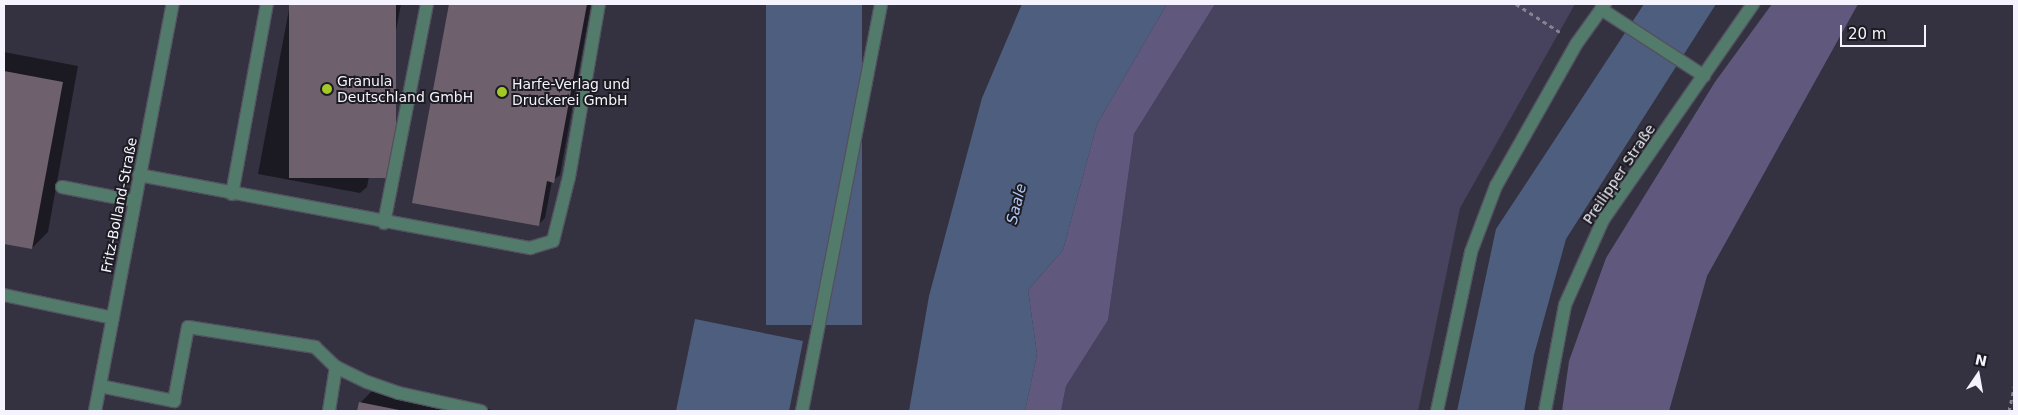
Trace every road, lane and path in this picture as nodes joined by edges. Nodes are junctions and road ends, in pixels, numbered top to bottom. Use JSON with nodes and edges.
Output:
{"nodes":[{"id":1,"x":173,"y":4,"type":"edge"},
{"id":2,"x":267,"y":4,"type":"edge"},
{"id":3,"x":427,"y":4,"type":"edge"},
{"id":4,"x":600,"y":4,"type":"edge"},
{"id":5,"x":881,"y":4,"type":"edge"},
{"id":6,"x":1516,"y":4,"type":"edge"},
{"id":7,"x":1753,"y":4,"type":"edge"},
{"id":8,"x":1603,"y":6,"type":"edge"},
{"id":9,"x":1577,"y":43,"type":"junction"},
{"id":10,"x":1704,"y":76,"type":"junction"},
{"id":11,"x":139,"y":176,"type":"junction"},
{"id":12,"x":62,"y":187,"type":"dead end"},
{"id":13,"x":232,"y":194,"type":"junction"},
{"id":14,"x":134,"y":200,"type":"junction"},
{"id":15,"x":384,"y":223,"type":"junction"},
{"id":16,"x":4,"y":295,"type":"edge"},
{"id":17,"x":113,"y":318,"type":"junction"},
{"id":18,"x":336,"y":367,"type":"junction"},
{"id":19,"x":100,"y":386,"type":"junction"},
{"id":20,"x":2014,"y":386,"type":"edge"},
{"id":21,"x":173,"y":406,"type":"edge"},
{"id":22,"x":95,"y":411,"type":"edge"},
{"id":23,"x":329,"y":411,"type":"edge"},
{"id":24,"x":481,"y":411,"type":"edge"},
{"id":25,"x":802,"y":411,"type":"edge"},
{"id":26,"x":1437,"y":411,"type":"edge"},
{"id":27,"x":1545,"y":411,"type":"edge"},
{"id":28,"x":2009,"y":411,"type":"edge"}],
"edges":[{"from":1,"to":11,"type":"street","name":"Fritz-Bolland-Straße"},
{"from":2,"to":13,"type":"street"},
{"from":3,"to":15,"type":"street"},
{"from":4,"to":15,"type":"street"},
{"from":5,"to":25,"type":"street"},
{"from":6,"to":9,"type":"path"},
{"from":7,"to":10,"type":"street","name":"Preilipper Straße"},
{"from":8,"to":9,"type":"street"},
{"from":8,"to":10,"type":"street"},
{"from":9,"to":26,"type":"street"},
{"from":10,"to":27,"type":"street","name":"Preilipper Straße"},
{"from":11,"to":13,"type":"street"},
{"from":11,"to":14,"type":"street","name":"Fritz-Bolland-Straße"},
{"from":12,"to":14,"type":"street"},
{"from":13,"to":15,"type":"street"},
{"from":14,"to":17,"type":"street","name":"Fritz-Bolland-Straße"},
{"from":16,"to":17,"type":"street"},
{"from":17,"to":19,"type":"street","name":"Fritz-Bolland-Straße"},
{"from":18,"to":21,"type":"street"},
{"from":18,"to":23,"type":"street"},
{"from":18,"to":24,"type":"street"},
{"from":19,"to":21,"type":"street"},
{"from":19,"to":22,"type":"street","name":"Fritz-Bolland-Straße"},
{"from":20,"to":28,"type":"path"}]}
